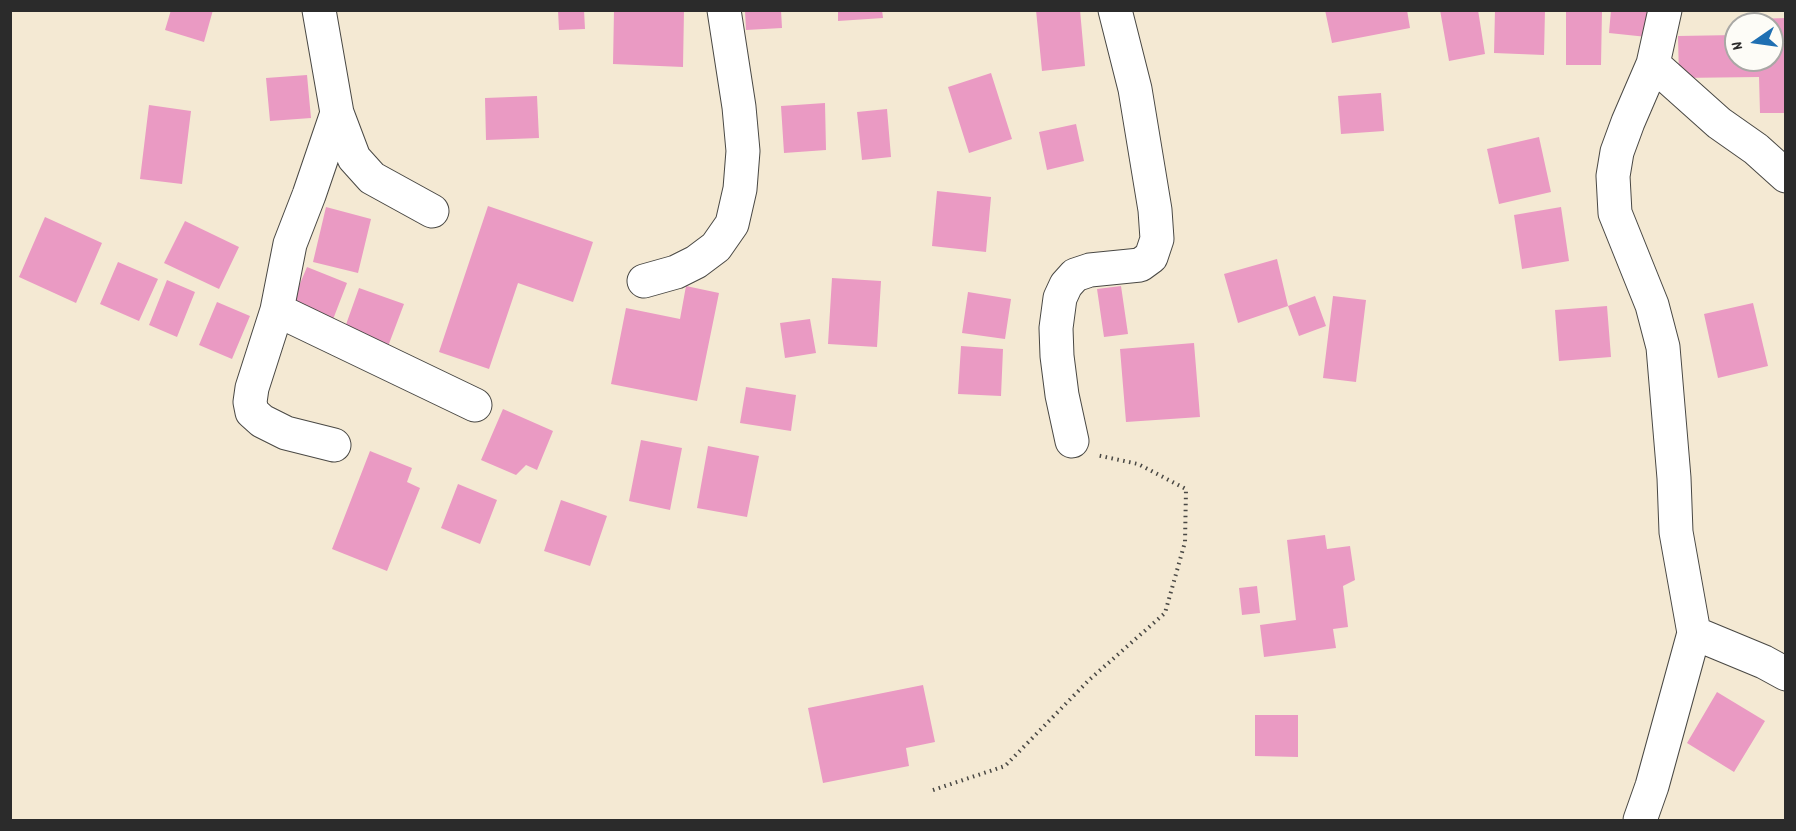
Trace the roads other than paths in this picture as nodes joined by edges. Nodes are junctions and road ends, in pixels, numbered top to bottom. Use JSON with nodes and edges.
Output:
{"nodes":[{"id":1,"x":319,"y":10,"type":"edge"},
{"id":2,"x":724,"y":10,"type":"edge"},
{"id":3,"x":1115,"y":10,"type":"edge"},
{"id":4,"x":1665,"y":10,"type":"edge"},
{"id":5,"x":1653,"y":64,"type":"junction"},
{"id":6,"x":337,"y":113,"type":"junction"},
{"id":7,"x":1785,"y":176,"type":"edge"},
{"id":8,"x":432,"y":211,"type":"dead end"},
{"id":9,"x":644,"y":281,"type":"dead end"},
{"id":10,"x":277,"y":310,"type":"junction"},
{"id":11,"x":475,"y":405,"type":"dead end"},
{"id":12,"x":1072,"y":441,"type":"road end"},
{"id":13,"x":334,"y":445,"type":"dead end"},
{"id":14,"x":1694,"y":633,"type":"junction"},
{"id":15,"x":1778,"y":664,"type":"edge"},
{"id":16,"x":1640,"y":820,"type":"edge"}],
"edges":[{"from":1,"to":6,"type":"street"},
{"from":2,"to":9,"type":"street"},
{"from":3,"to":12,"type":"street"},
{"from":4,"to":5,"type":"street"},
{"from":5,"to":7,"type":"street"},
{"from":5,"to":14,"type":"street"},
{"from":6,"to":8,"type":"street"},
{"from":6,"to":10,"type":"street"},
{"from":10,"to":11,"type":"street"},
{"from":10,"to":13,"type":"street"},
{"from":14,"to":15,"type":"street"},
{"from":14,"to":16,"type":"street"}]}
